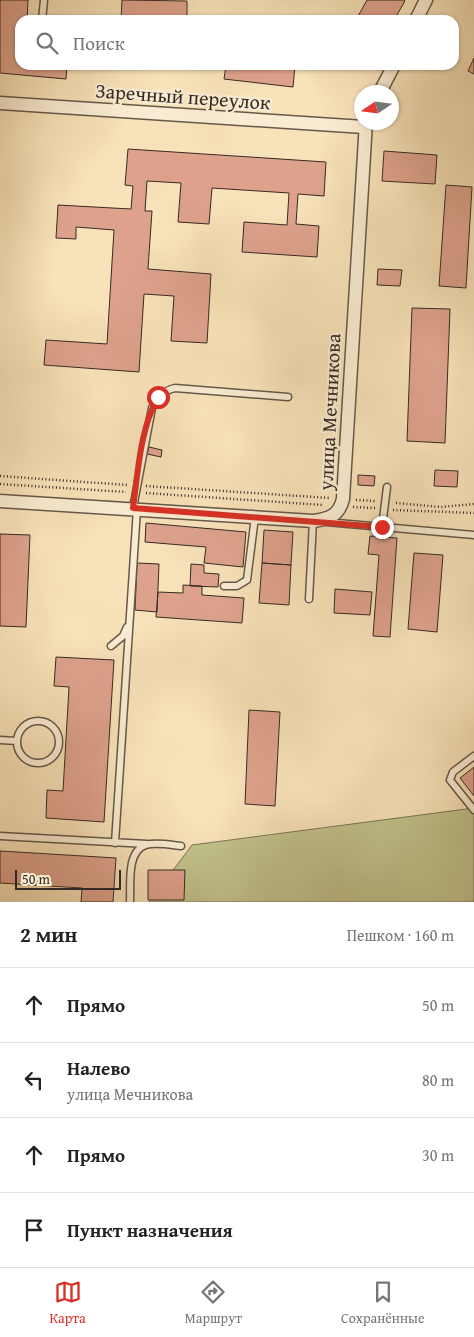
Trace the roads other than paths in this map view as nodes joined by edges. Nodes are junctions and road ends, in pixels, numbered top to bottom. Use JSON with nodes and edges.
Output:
{"nodes":[{"id":1,"x":44,"y":0,"type":"edge"},
{"id":2,"x":426,"y":0,"type":"edge"},
{"id":3,"x":42,"y":15,"type":"edge"},
{"id":4,"x":418,"y":15,"type":"edge"},
{"id":5,"x":391,"y":70,"type":"edge"},
{"id":6,"x":384,"y":85,"type":"edge"},
{"id":7,"x":0,"y":103,"type":"edge"},
{"id":8,"x":354,"y":124,"type":"edge"},
{"id":9,"x":365,"y":130,"type":"edge"},
{"id":10,"x":288,"y":398,"type":"dead end"},
{"id":11,"x":387,"y":486,"type":"dead end"},
{"id":12,"x":0,"y":501,"type":"edge"},
{"id":13,"x":135,"y":508,"type":"junction"},
{"id":14,"x":255,"y":517,"type":"junction"},
{"id":15,"x":313,"y":521,"type":"junction"},
{"id":16,"x":382,"y":527,"type":"junction"},
{"id":17,"x":474,"y":535,"type":"edge"},
{"id":18,"x":224,"y":586,"type":"dead end"},
{"id":19,"x":309,"y":599,"type":"dead end"},
{"id":20,"x":130,"y":621,"type":"junction"},
{"id":21,"x":111,"y":646,"type":"dead end"},
{"id":22,"x":0,"y":740,"type":"edge"},
{"id":23,"x":17,"y":741,"type":"junction"},
{"id":24,"x":474,"y":756,"type":"edge"},
{"id":25,"x":474,"y":810,"type":"edge"},
{"id":26,"x":0,"y":836,"type":"edge"},
{"id":27,"x":115,"y":842,"type":"junction"},
{"id":28,"x":147,"y":844,"type":"junction"},
{"id":29,"x":181,"y":846,"type":"dead end"},
{"id":30,"x":130,"y":902,"type":"edge"}],
"edges":[{"from":1,"to":3,"type":"lane"},
{"from":2,"to":4,"type":"street"},
{"from":5,"to":6,"type":"street"},
{"from":7,"to":8,"type":"street","name":"Заречный переулок"},
{"from":9,"to":15,"type":"street","name":"улица Мечникова"},
{"from":10,"to":13,"type":"lane"},
{"from":11,"to":16,"type":"lane"},
{"from":12,"to":13,"type":"street","name":"улица Мечникова"},
{"from":13,"to":14,"type":"street","name":"улица Мечникова"},
{"from":13,"to":20,"type":"lane"},
{"from":14,"to":15,"type":"street","name":"улица Мечникова"},
{"from":14,"to":18,"type":"lane"},
{"from":15,"to":16,"type":"lane"},
{"from":15,"to":19,"type":"lane"},
{"from":16,"to":17,"type":"lane"},
{"from":20,"to":21,"type":"lane"},
{"from":20,"to":27,"type":"lane"},
{"from":22,"to":23,"type":"lane"},
{"from":23,"to":23,"type":"lane"},
{"from":24,"to":25,"type":"lane"},
{"from":26,"to":27,"type":"lane"},
{"from":27,"to":28,"type":"lane"},
{"from":28,"to":29,"type":"lane"},
{"from":28,"to":30,"type":"lane"}]}
